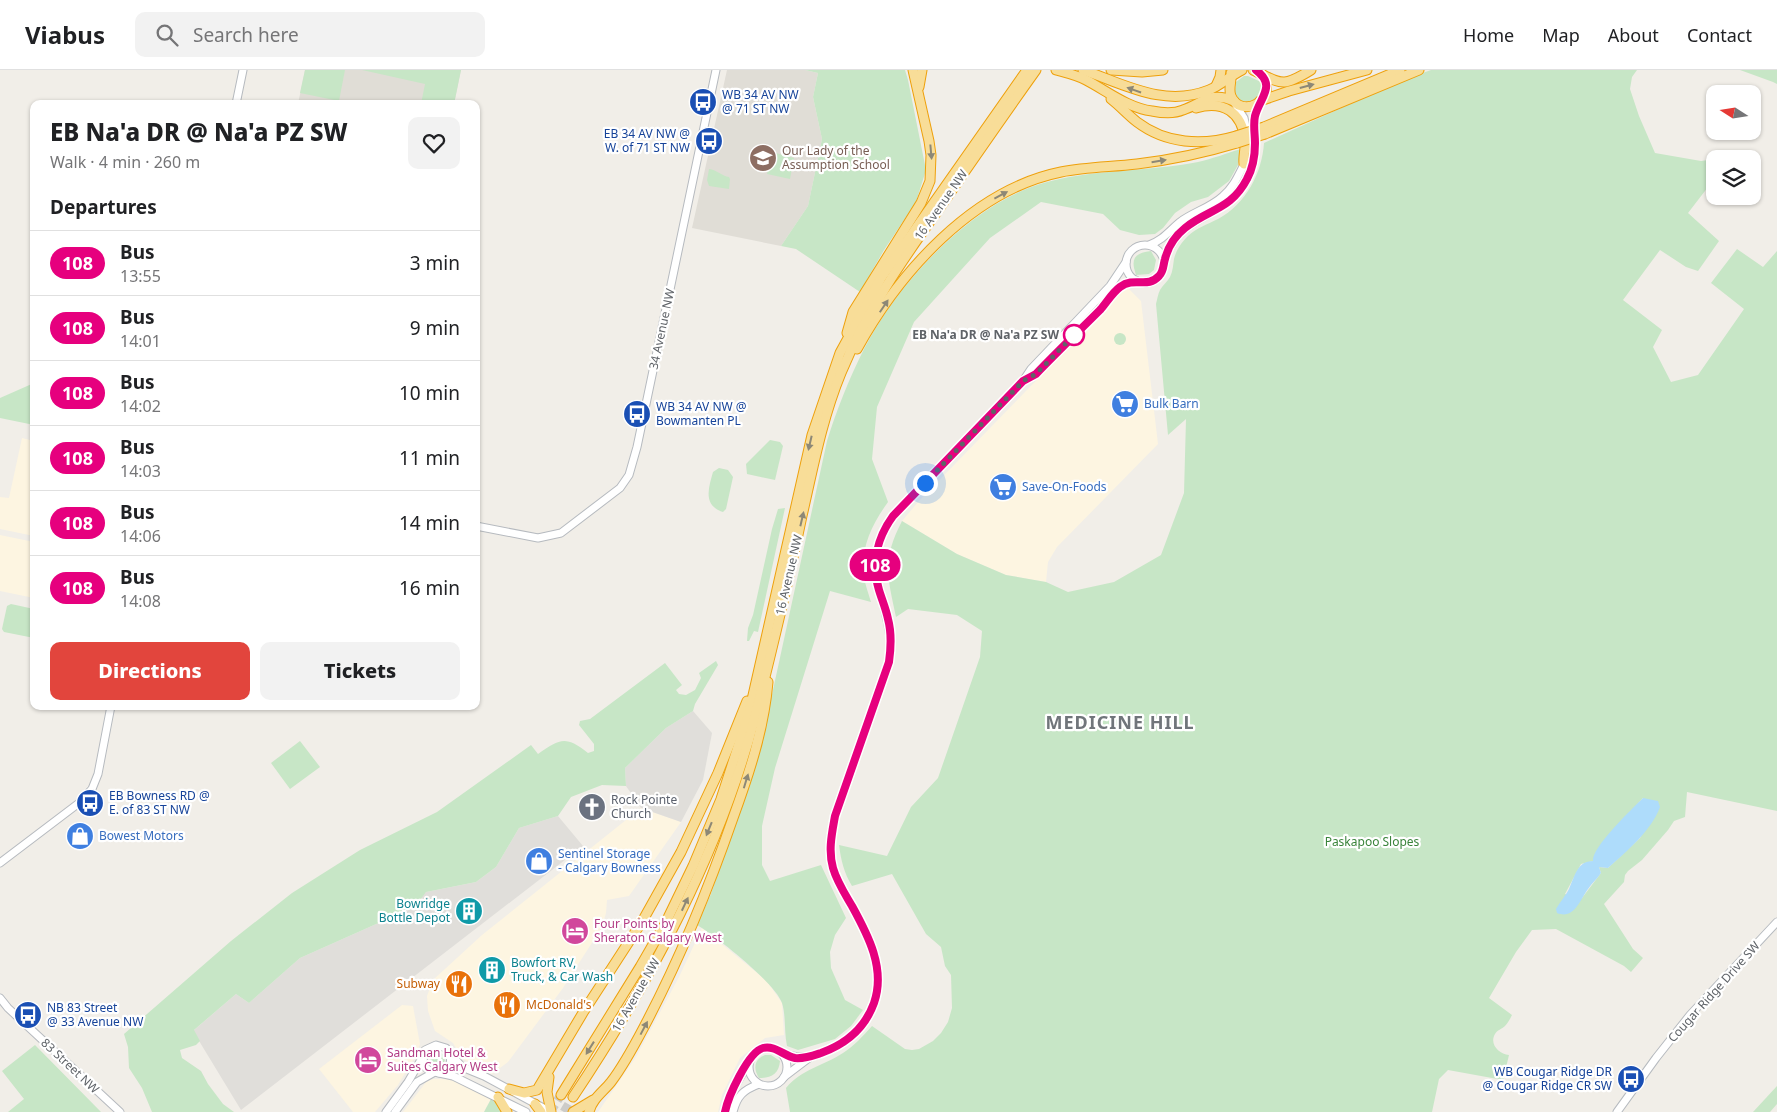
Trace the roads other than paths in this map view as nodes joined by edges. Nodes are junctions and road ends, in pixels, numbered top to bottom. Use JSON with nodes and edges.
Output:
{"nodes":[{"id":1,"x":243,"y":70,"type":"edge"},
{"id":2,"x":716,"y":70,"type":"edge"},
{"id":3,"x":913,"y":70,"type":"edge"},
{"id":4,"x":922,"y":70,"type":"edge"},
{"id":5,"x":1058,"y":70,"type":"edge"},
{"id":6,"x":1083,"y":70,"type":"edge"},
{"id":7,"x":1111,"y":70,"type":"edge"},
{"id":8,"x":1164,"y":70,"type":"edge"},
{"id":9,"x":1222,"y":70,"type":"edge"},
{"id":10,"x":1242,"y":70,"type":"edge"},
{"id":11,"x":1312,"y":70,"type":"edge"},
{"id":12,"x":1367,"y":70,"type":"edge"},
{"id":13,"x":1400,"y":70,"type":"edge"},
{"id":14,"x":1419,"y":70,"type":"edge"},
{"id":15,"x":1033,"y":71,"type":"edge"},
{"id":16,"x":1258,"y":72,"type":"edge"},
{"id":17,"x":1231,"y":73,"type":"edge"},
{"id":18,"x":1093,"y":85,"type":"junction"},
{"id":19,"x":1216,"y":86,"type":"junction"},
{"id":20,"x":237,"y":100,"type":"edge"},
{"id":21,"x":1234,"y":101,"type":"junction"},
{"id":22,"x":1260,"y":101,"type":"junction"},
{"id":23,"x":1184,"y":110,"type":"junction"},
{"id":24,"x":924,"y":119,"type":"junction"},
{"id":25,"x":1264,"y":130,"type":"junction"},
{"id":26,"x":1237,"y":140,"type":"junction"},
{"id":27,"x":1244,"y":164,"type":"junction"},
{"id":28,"x":1149,"y":245,"type":"junction"},
{"id":29,"x":1126,"y":262,"type":"junction"},
{"id":30,"x":1164,"y":262,"type":"junction"},
{"id":31,"x":1136,"y":280,"type":"junction"},
{"id":32,"x":840,"y":353,"type":"junction"},
{"id":33,"x":1023,"y":381,"type":"junction"},
{"id":34,"x":815,"y":461,"type":"junction"},
{"id":35,"x":480,"y":527,"type":"edge"},
{"id":36,"x":767,"y":650,"type":"junction"},
{"id":37,"x":110,"y":710,"type":"edge"},
{"id":38,"x":0,"y":863,"type":"edge"},
{"id":39,"x":1777,"y":922,"type":"edge"},
{"id":40,"x":0,"y":998,"type":"edge"},
{"id":41,"x":782,"y":1052,"type":"junction"},
{"id":42,"x":450,"y":1053,"type":"junction"},
{"id":43,"x":810,"y":1057,"type":"junction"},
{"id":44,"x":423,"y":1058,"type":"junction"},
{"id":45,"x":556,"y":1060,"type":"junction"},
{"id":46,"x":749,"y":1062,"type":"junction"},
{"id":47,"x":436,"y":1073,"type":"junction"},
{"id":48,"x":784,"y":1078,"type":"junction"},
{"id":49,"x":759,"y":1084,"type":"junction"},
{"id":50,"x":509,"y":1089,"type":"junction"},
{"id":51,"x":561,"y":1095,"type":"tunnel mouth"},
{"id":52,"x":498,"y":1097,"type":"junction"},
{"id":53,"x":573,"y":1097,"type":"tunnel mouth"},
{"id":54,"x":597,"y":1097,"type":"junction"},
{"id":55,"x":535,"y":1104,"type":"junction"},
{"id":56,"x":120,"y":1112,"type":"edge"},
{"id":57,"x":386,"y":1112,"type":"edge"},
{"id":58,"x":395,"y":1112,"type":"edge"},
{"id":59,"x":508,"y":1112,"type":"edge"},
{"id":60,"x":526,"y":1112,"type":"edge"},
{"id":61,"x":541,"y":1112,"type":"edge"},
{"id":62,"x":551,"y":1112,"type":"edge"},
{"id":63,"x":573,"y":1112,"type":"edge"},
{"id":64,"x":589,"y":1112,"type":"edge"},
{"id":65,"x":725,"y":1112,"type":"edge"},
{"id":66,"x":733,"y":1112,"type":"edge"},
{"id":67,"x":1617,"y":1112,"type":"edge"}],
"edges":[{"from":1,"to":20,"type":"street"},
{"from":2,"to":35,"type":"street","name":"34 Avenue NW"},
{"from":3,"to":24,"type":"highway"},
{"from":4,"to":24,"type":"highway"},
{"from":5,"to":18,"type":"highway"},
{"from":19,"to":6,"type":"highway","one_way":true},
{"from":7,"to":8,"type":"highway"},
{"from":9,"to":19,"type":"highway"},
{"from":10,"to":17,"type":"highway"},
{"from":11,"to":16,"type":"highway"},
{"from":22,"to":12,"type":"highway","one_way":true},
{"from":13,"to":25,"type":"highway"},
{"from":14,"to":25,"type":"highway"},
{"from":15,"to":32,"type":"highway","name":"16 Avenue NW"},
{"from":15,"to":34,"type":"highway","name":"16 Avenue NW"},
{"from":16,"to":22,"type":"highway"},
{"from":17,"to":19,"type":"highway"},
{"from":17,"to":21,"type":"highway"},
{"from":18,"to":23,"type":"highway"},
{"from":18,"to":26,"type":"highway"},
{"from":21,"to":22,"type":"highway"},
{"from":21,"to":23,"type":"highway"},
{"from":21,"to":27,"type":"street"},
{"from":22,"to":30,"type":"street"},
{"from":23,"to":27,"type":"highway"},
{"from":24,"to":32,"type":"highway","one_way":true},
{"from":25,"to":26,"type":"highway","bridge":true},
{"from":34,"to":26,"type":"highway","one_way":true},
{"from":27,"to":28,"type":"street"},
{"from":28,"to":29,"type":"street"},
{"from":28,"to":30,"type":"street"},
{"from":29,"to":31,"type":"street"},
{"from":29,"to":33,"type":"street"},
{"from":30,"to":31,"type":"street"},
{"from":31,"to":33,"type":"street"},
{"from":32,"to":36,"type":"highway","name":"16 Avenue NW","one_way":true},
{"from":33,"to":43,"type":"street"},
{"from":36,"to":34,"type":"highway","name":"16 Avenue NW","one_way":true},
{"from":36,"to":45,"type":"highway"},
{"from":36,"to":51,"type":"highway","name":"16 Avenue NW","one_way":true},
{"from":53,"to":36,"type":"highway","name":"16 Avenue NW","one_way":true},
{"from":54,"to":36,"type":"highway","one_way":true},
{"from":37,"to":38,"type":"street"},
{"from":39,"to":67,"type":"street","name":"Cougar Ridge Drive SW"},
{"from":40,"to":56,"type":"street","name":"83 Street NW"},
{"from":41,"to":43,"type":"street"},
{"from":41,"to":46,"type":"street"},
{"from":41,"to":48,"type":"street"},
{"from":42,"to":44,"type":"street"},
{"from":42,"to":47,"type":"street"},
{"from":42,"to":50,"type":"street"},
{"from":43,"to":48,"type":"street"},
{"from":44,"to":47,"type":"street"},
{"from":44,"to":57,"type":"street"},
{"from":45,"to":50,"type":"highway"},
{"from":45,"to":62,"type":"highway"},
{"from":46,"to":49,"type":"street"},
{"from":46,"to":65,"type":"street"},
{"from":47,"to":52,"type":"street"},
{"from":47,"to":58,"type":"street"},
{"from":48,"to":49,"type":"street"},
{"from":49,"to":66,"type":"street"},
{"from":50,"to":55,"type":"street"},
{"from":52,"to":59,"type":"highway"},
{"from":52,"to":60,"type":"street"},
{"from":54,"to":63,"type":"highway"},
{"from":54,"to":64,"type":"highway"},
{"from":55,"to":61,"type":"highway"},
{"from":55,"to":62,"type":"street"}]}
